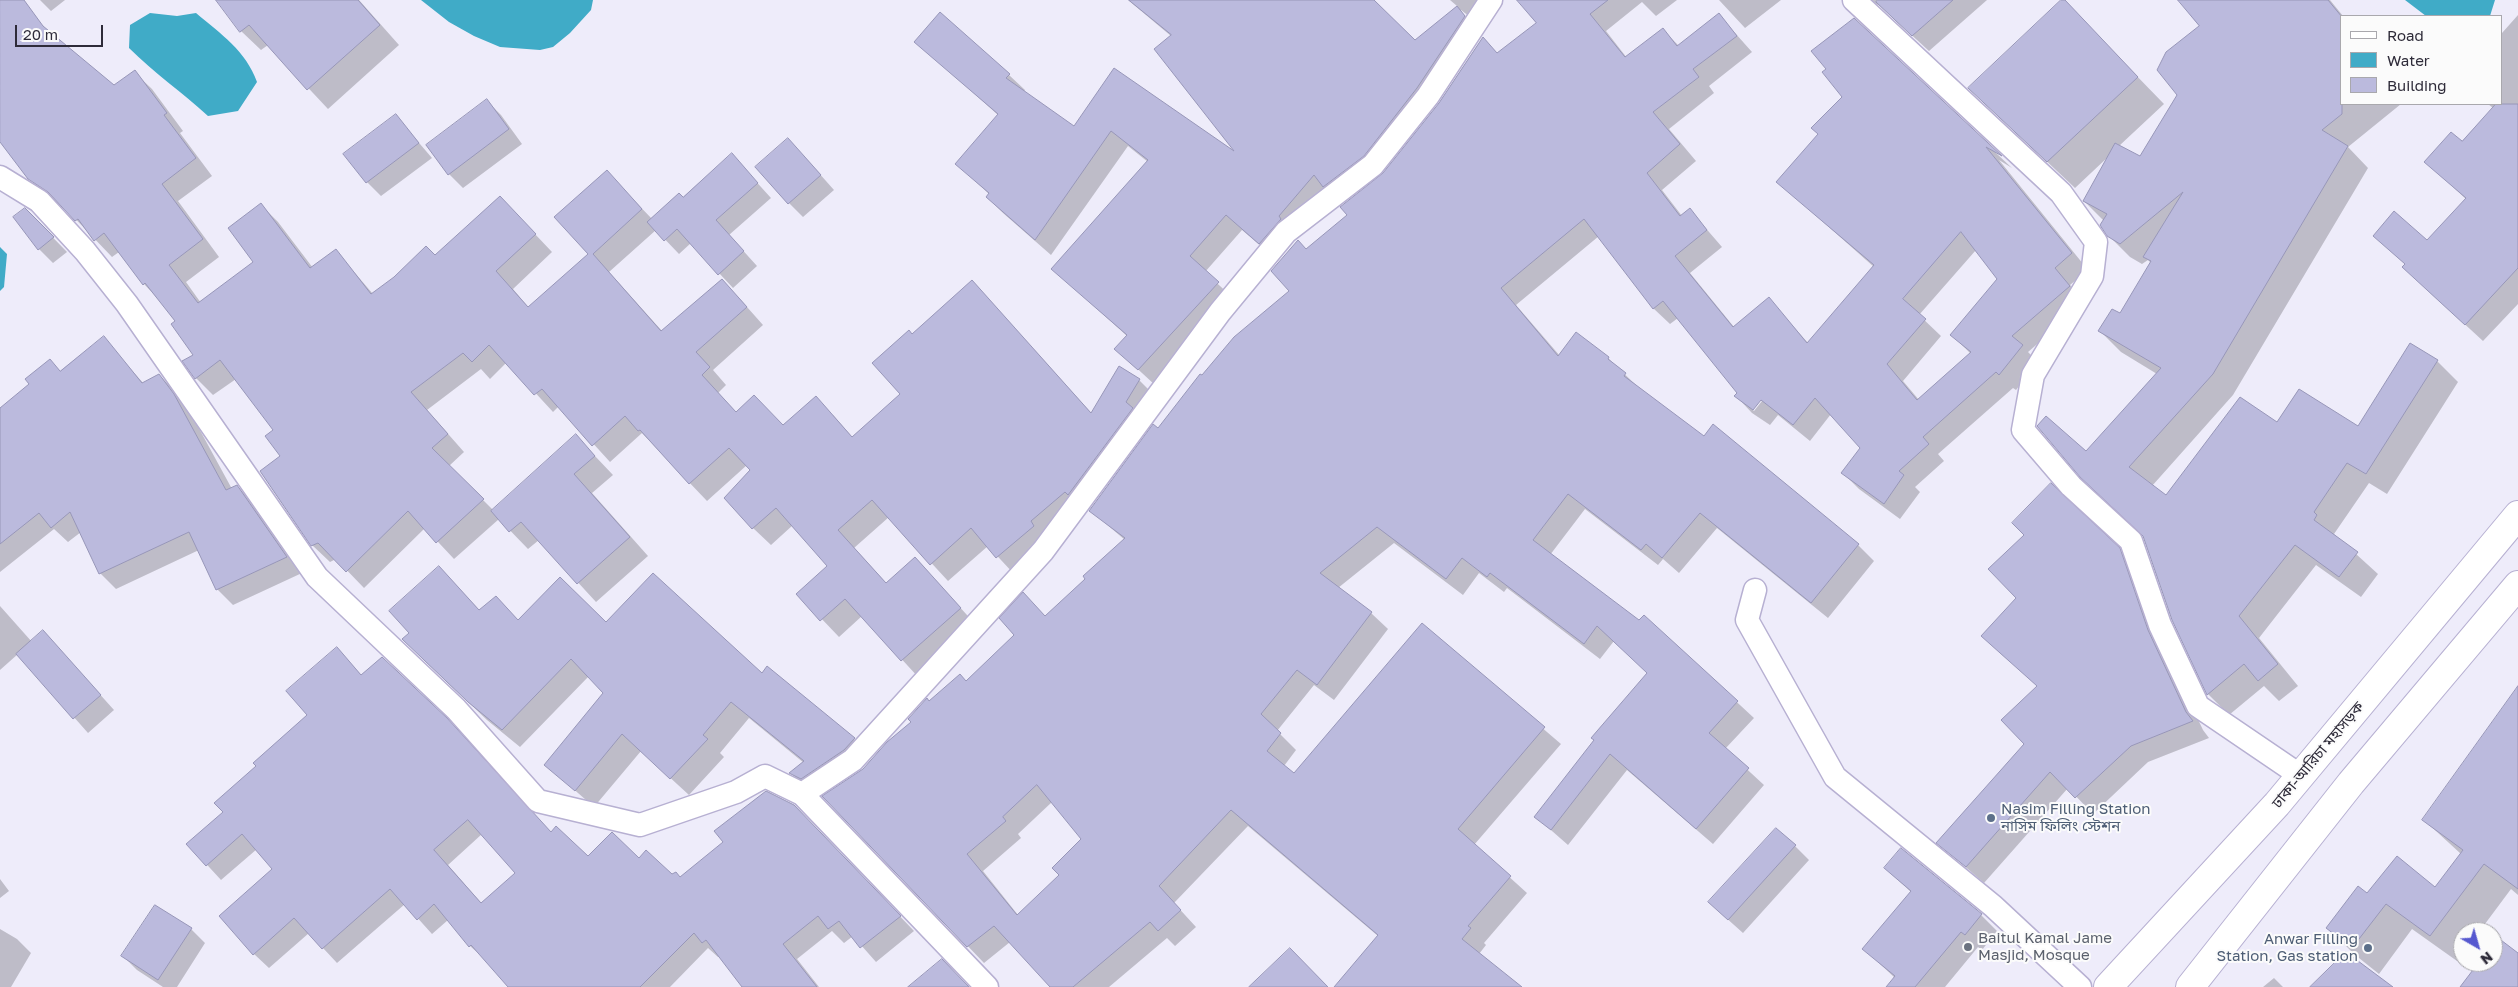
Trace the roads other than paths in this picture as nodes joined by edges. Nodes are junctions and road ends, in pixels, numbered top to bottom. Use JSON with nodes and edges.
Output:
{"nodes":[{"id":1,"x":1491,"y":0,"type":"edge"},
{"id":2,"x":1854,"y":0,"type":"edge"},
{"id":3,"x":0,"y":177,"type":"edge"},
{"id":4,"x":2518,"y":515,"type":"edge"},
{"id":5,"x":2518,"y":585,"type":"edge"},
{"id":6,"x":1755,"y":590,"type":"dead end"},
{"id":7,"x":2301,"y":776,"type":"junction"},
{"id":8,"x":802,"y":794,"type":"junction"},
{"id":9,"x":987,"y":987,"type":"edge"},
{"id":10,"x":2080,"y":987,"type":"edge"},
{"id":11,"x":2108,"y":987,"type":"edge"},
{"id":12,"x":2190,"y":987,"type":"edge"}],
"edges":[{"from":1,"to":8,"type":"street"},
{"from":2,"to":7,"type":"street"},
{"from":3,"to":8,"type":"street"},
{"from":4,"to":7,"type":"highway","name":"ঢাকা-আরিচা মহাসড়ক"},
{"from":5,"to":12,"type":"highway"},
{"from":6,"to":10,"type":"street"},
{"from":7,"to":11,"type":"highway","name":"ঢাকা-আরিচা মহাসড়ক"},
{"from":8,"to":9,"type":"street"}]}
